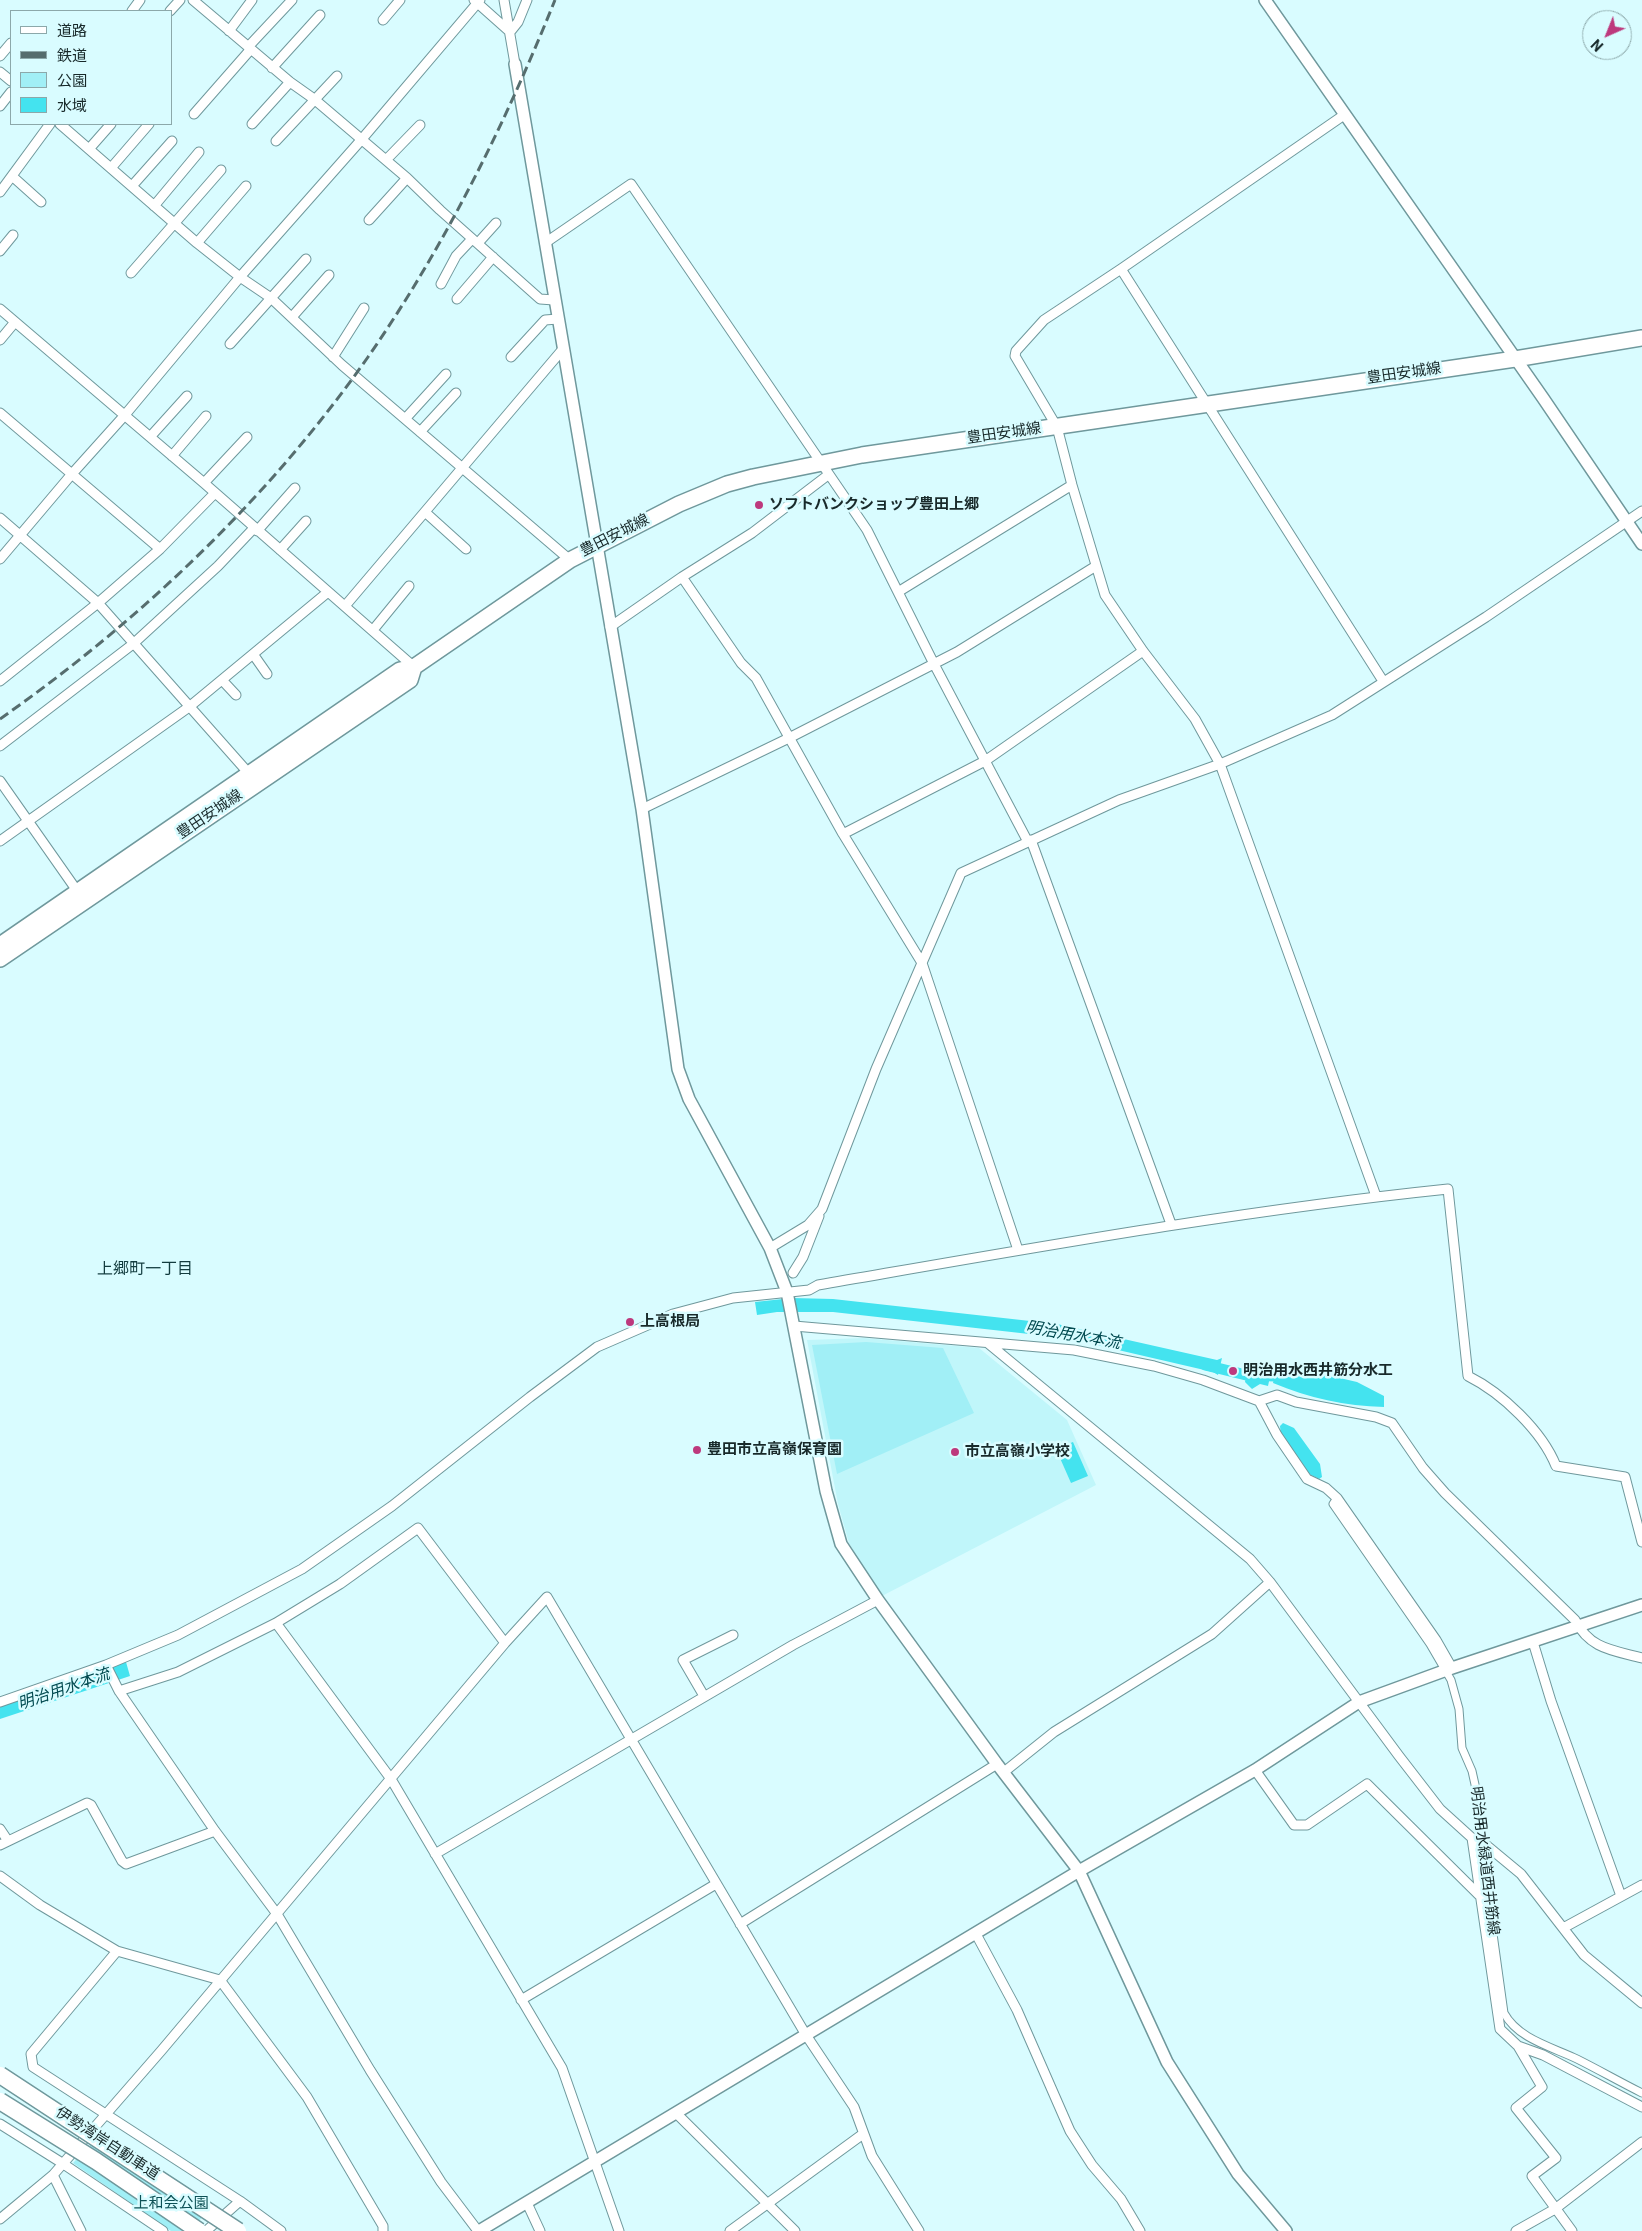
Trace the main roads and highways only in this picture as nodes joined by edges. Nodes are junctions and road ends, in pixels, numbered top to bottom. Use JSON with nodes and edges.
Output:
{"nodes":[{"id":1,"x":1642,"y":338,"type":"edge"},
{"id":2,"x":81,"y":896,"type":"junction"},
{"id":3,"x":0,"y":945,"type":"edge"},
{"id":4,"x":0,"y":959,"type":"edge"},
{"id":5,"x":0,"y":2075,"type":"edge"},
{"id":6,"x":0,"y":2101,"type":"edge"},
{"id":7,"x":199,"y":2231,"type":"edge"},
{"id":8,"x":238,"y":2231,"type":"edge"}],
"edges":[{"from":1,"to":2,"type":"main road","name":"豊田安城線"},
{"from":2,"to":3,"type":"main road","name":"豊田安城線"},
{"from":2,"to":4,"type":"main road","name":"豊田安城線"},
{"from":5,"to":8,"type":"highway","name":"伊勢湾岸自動車道","bridge":true},
{"from":6,"to":7,"type":"highway","name":"伊勢湾岸自動車道","bridge":true}]}
